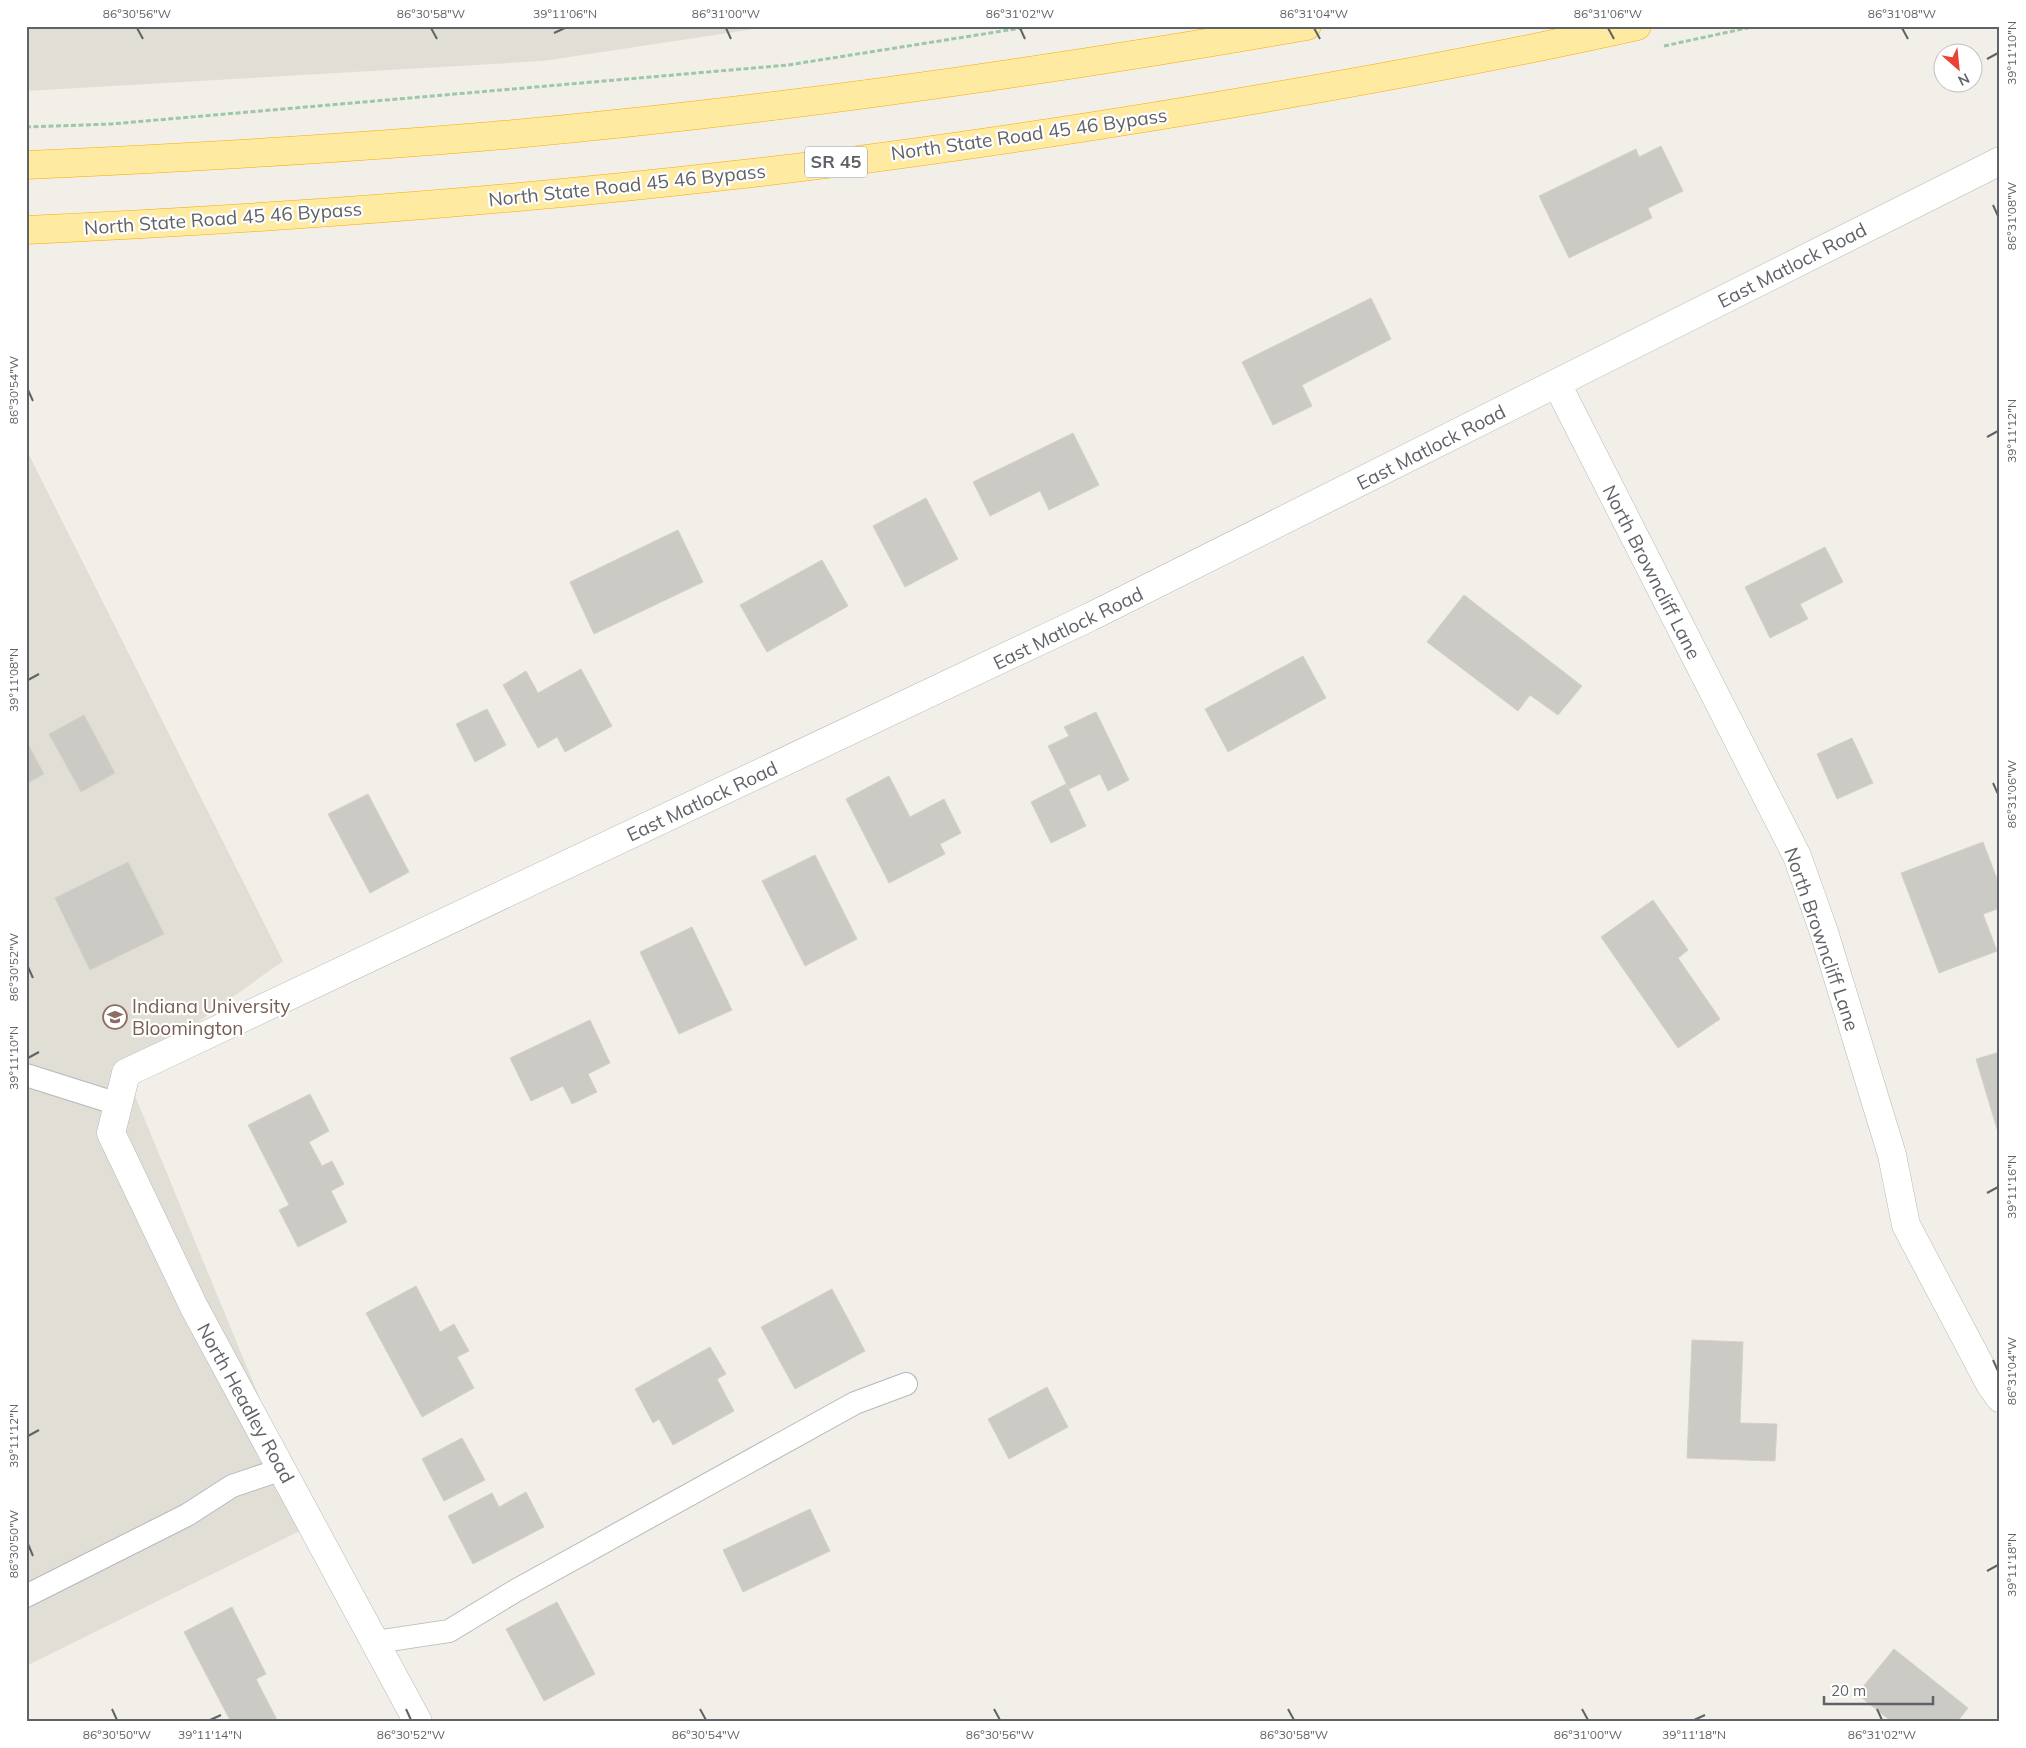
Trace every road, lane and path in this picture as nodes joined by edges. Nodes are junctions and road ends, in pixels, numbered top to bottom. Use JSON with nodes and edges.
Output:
{"nodes":[{"id":1,"x":1034,"y":26,"type":"edge"},
{"id":2,"x":1307,"y":26,"type":"edge"},
{"id":3,"x":1636,"y":26,"type":"edge"},
{"id":4,"x":26,"y":127,"type":"edge"},
{"id":5,"x":2000,"y":161,"type":"edge"},
{"id":6,"x":26,"y":165,"type":"edge"},
{"id":7,"x":26,"y":230,"type":"edge"},
{"id":8,"x":1556,"y":384,"type":"junction"},
{"id":9,"x":126,"y":1073,"type":"joint"},
{"id":10,"x":26,"y":1075,"type":"edge"},
{"id":11,"x":118,"y":1104,"type":"junction"},
{"id":12,"x":906,"y":1384,"type":"dead end"},
{"id":13,"x":2000,"y":1398,"type":"edge"},
{"id":14,"x":282,"y":1469,"type":"junction"},
{"id":15,"x":26,"y":1596,"type":"edge"},
{"id":16,"x":376,"y":1642,"type":"junction"},
{"id":17,"x":418,"y":1722,"type":"edge"}],
"edges":[{"from":1,"to":4,"type":"path"},
{"from":2,"to":6,"type":"highway"},
{"from":3,"to":7,"type":"highway","name":"North State Road 45 46 Bypass","number":"SR 45"},
{"from":5,"to":8,"type":"street","name":"East Matlock Road"},
{"from":8,"to":9,"type":"street","name":"East Matlock Road"},
{"from":8,"to":13,"type":"street","name":"North Browncliff Lane"},
{"from":9,"to":11,"type":"street","name":"North Headley Road"},
{"from":10,"to":11,"type":"lane"},
{"from":11,"to":14,"type":"street","name":"North Headley Road"},
{"from":12,"to":16,"type":"lane"},
{"from":14,"to":15,"type":"lane"},
{"from":14,"to":16,"type":"street","name":"North Headley Road"},
{"from":16,"to":17,"type":"street","name":"North Headley Road"}]}
